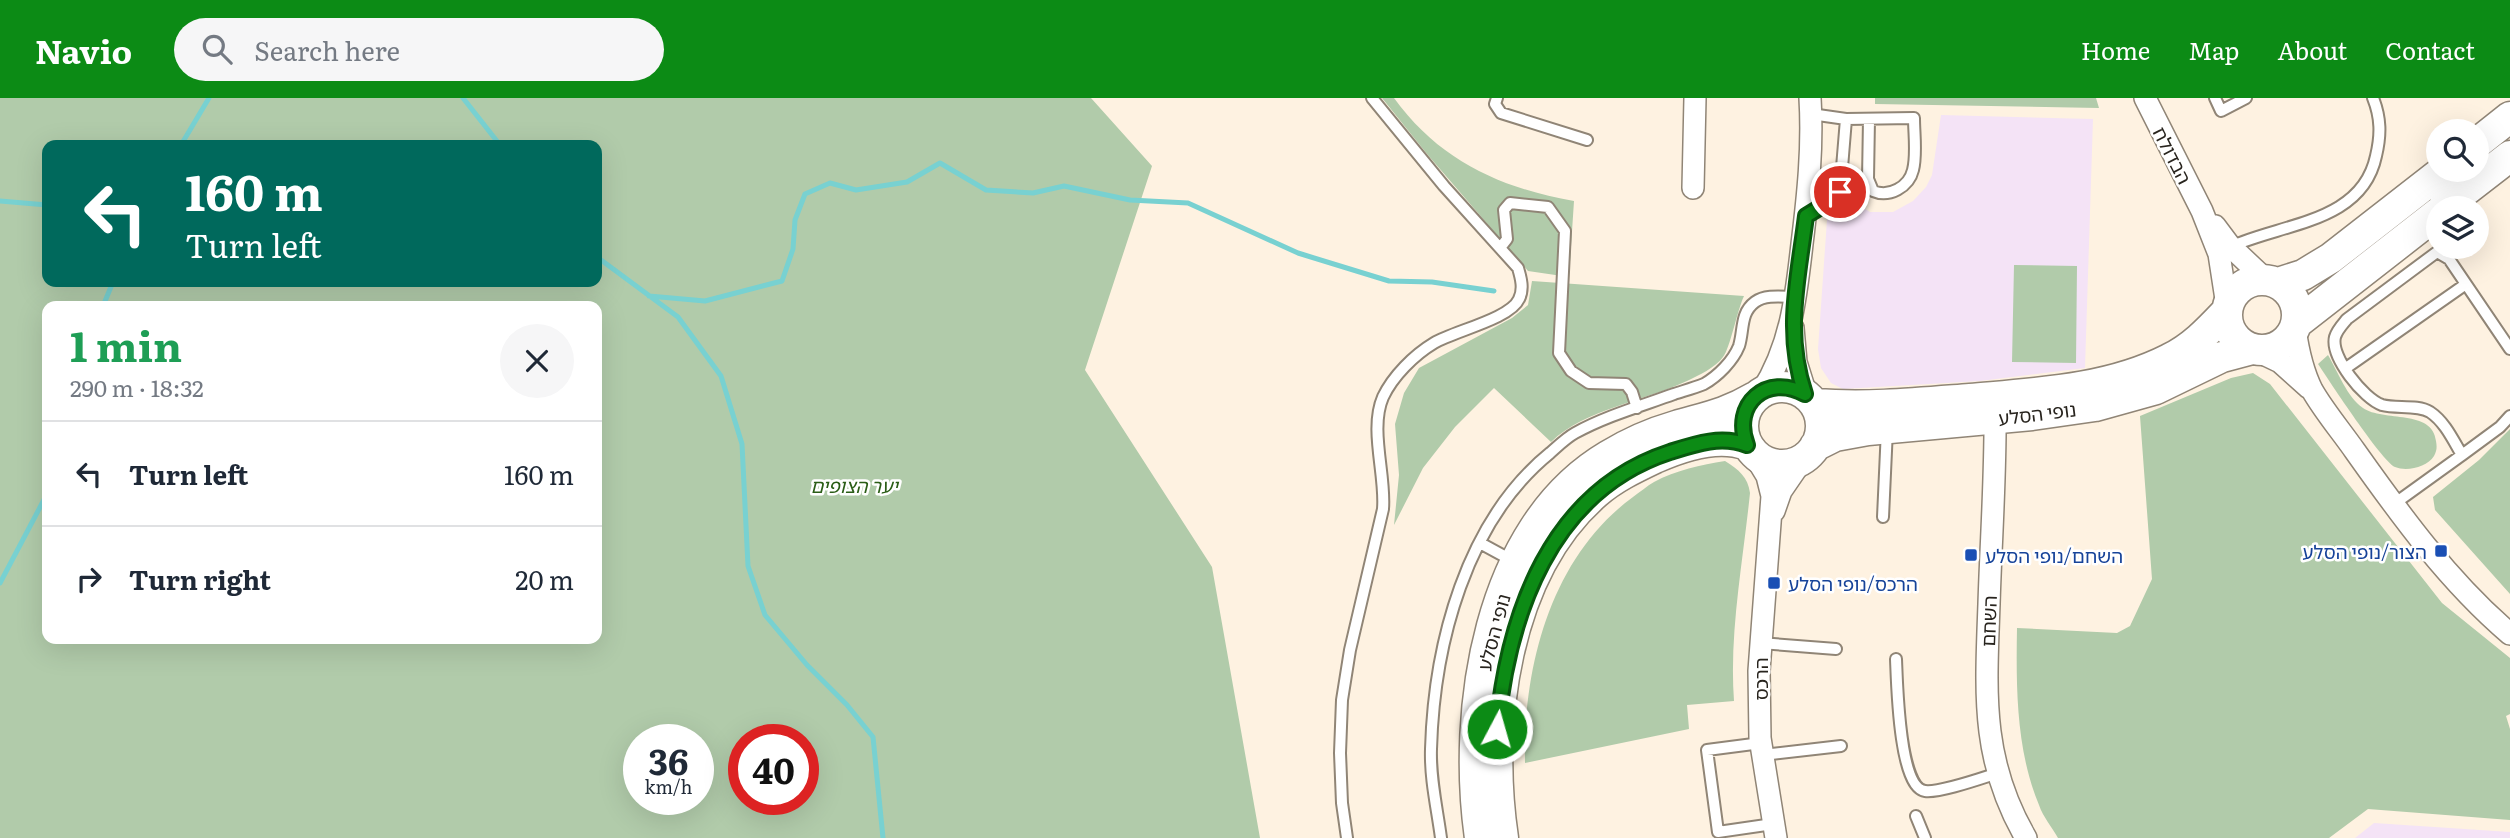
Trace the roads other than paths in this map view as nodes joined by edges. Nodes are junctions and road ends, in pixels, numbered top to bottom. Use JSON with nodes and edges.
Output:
{"nodes":[{"id":1,"x":1372,"y":98,"type":"edge"},
{"id":2,"x":1497,"y":98,"type":"edge"},
{"id":3,"x":1695,"y":98,"type":"edge"},
{"id":4,"x":2145,"y":98,"type":"edge"},
{"id":5,"x":2215,"y":98,"type":"edge"},
{"id":6,"x":2246,"y":98,"type":"edge"},
{"id":7,"x":2373,"y":98,"type":"edge"},
{"id":8,"x":1810,"y":106,"type":"edge"},
{"id":9,"x":2510,"y":117,"type":"edge"},
{"id":10,"x":1846,"y":119,"type":"junction"},
{"id":11,"x":1869,"y":119,"type":"junction"},
{"id":12,"x":2489,"y":134,"type":"edge"},
{"id":13,"x":1587,"y":140,"type":"dead end"},
{"id":14,"x":2510,"y":156,"type":"edge"},
{"id":15,"x":2429,"y":182,"type":"edge"},
{"id":16,"x":1693,"y":188,"type":"dead end"},
{"id":17,"x":2459,"y":196,"type":"edge"},
{"id":18,"x":1806,"y":216,"type":"junction"},
{"id":19,"x":2426,"y":223,"type":"edge"},
{"id":20,"x":1500,"y":248,"type":"junction"},
{"id":21,"x":2225,"y":250,"type":"junction"},
{"id":22,"x":2272,"y":281,"type":"junction"},
{"id":23,"x":2466,"y":284,"type":"junction"},
{"id":24,"x":1796,"y":297,"type":"junction"},
{"id":25,"x":2227,"y":309,"type":"junction"},
{"id":26,"x":1792,"y":320,"type":"junction"},
{"id":27,"x":2296,"y":326,"type":"junction"},
{"id":28,"x":2510,"y":349,"type":"edge"},
{"id":29,"x":2255,"y":350,"type":"junction"},
{"id":30,"x":2346,"y":368,"type":"junction"},
{"id":31,"x":2313,"y":391,"type":"junction"},
{"id":32,"x":1758,"y":395,"type":"junction"},
{"id":33,"x":1810,"y":399,"type":"junction"},
{"id":34,"x":1995,"y":407,"type":"junction"},
{"id":35,"x":1637,"y":408,"type":"junction"},
{"id":36,"x":2510,"y":416,"type":"edge"},
{"id":37,"x":1887,"y":428,"type":"junction"},
{"id":38,"x":1750,"y":449,"type":"junction"},
{"id":39,"x":1809,"y":452,"type":"junction"},
{"id":40,"x":2462,"y":455,"type":"junction"},
{"id":41,"x":2394,"y":504,"type":"junction"},
{"id":42,"x":1883,"y":517,"type":"dead end"},
{"id":43,"x":1771,"y":519,"type":"junction"},
{"id":44,"x":1480,"y":543,"type":"junction"},
{"id":45,"x":1517,"y":563,"type":"junction"},
{"id":46,"x":2510,"y":634,"type":"edge"},
{"id":47,"x":1760,"y":643,"type":"junction"},
{"id":48,"x":1836,"y":649,"type":"dead end"},
{"id":49,"x":1896,"y":659,"type":"dead end"},
{"id":50,"x":1841,"y":746,"type":"dead end"},
{"id":51,"x":1762,"y":749,"type":"junction"},
{"id":52,"x":1998,"y":773,"type":"junction"},
{"id":53,"x":1916,"y":816,"type":"dead end"},
{"id":54,"x":1775,"y":831,"type":"edge"},
{"id":55,"x":1347,"y":838,"type":"edge"},
{"id":56,"x":1441,"y":838,"type":"edge"},
{"id":57,"x":1480,"y":838,"type":"edge"},
{"id":58,"x":1503,"y":838,"type":"edge"},
{"id":59,"x":1925,"y":838,"type":"edge"},
{"id":60,"x":2026,"y":838,"type":"edge"}],
"edges":[{"from":1,"to":20,"type":"lane"},
{"from":2,"to":13,"type":"lane"},
{"from":3,"to":16,"type":"street"},
{"from":4,"to":21,"type":"street","name":"הבדולח"},
{"from":5,"to":6,"type":"lane"},
{"from":7,"to":21,"type":"lane"},
{"from":8,"to":10,"type":"lane"},
{"from":8,"to":18,"type":"street"},
{"from":9,"to":12,"type":"street"},
{"from":10,"to":11,"type":"lane"},
{"from":10,"to":18,"type":"lane"},
{"from":11,"to":11,"type":"lane"},
{"from":14,"to":17,"type":"street"},
{"from":15,"to":22,"type":"street"},
{"from":18,"to":24,"type":"street"},
{"from":19,"to":27,"type":"street"},
{"from":20,"to":35,"type":"lane"},
{"from":20,"to":55,"type":"lane"},
{"from":21,"to":22,"type":"street","name":"הבדולח"},
{"from":21,"to":25,"type":"street","name":"הבדולח"},
{"from":22,"to":25,"type":"street"},
{"from":22,"to":27,"type":"street"},
{"from":23,"to":28,"type":"lane"},
{"from":23,"to":30,"type":"lane"},
{"from":23,"to":30,"type":"lane"},
{"from":24,"to":26,"type":"street"},
{"from":24,"to":35,"type":"lane"},
{"from":25,"to":29,"type":"street"},
{"from":25,"to":34,"type":"street","name":"נופי הסלע"},
{"from":26,"to":32,"type":"street"},
{"from":26,"to":33,"type":"street"},
{"from":27,"to":29,"type":"street"},
{"from":27,"to":31,"type":"street"},
{"from":29,"to":31,"type":"street"},
{"from":29,"to":34,"type":"street","name":"נופי הסלע"},
{"from":30,"to":40,"type":"lane"},
{"from":31,"to":41,"type":"street"},
{"from":32,"to":33,"type":"street"},
{"from":32,"to":38,"type":"street"},
{"from":32,"to":45,"type":"street","name":"נופי הסלע"},
{"from":33,"to":34,"type":"street","name":"נופי הסלע"},
{"from":33,"to":39,"type":"street"},
{"from":34,"to":37,"type":"street","name":"נופי הסלע"},
{"from":34,"to":52,"type":"street","name":"השחם"},
{"from":35,"to":44,"type":"lane"},
{"from":36,"to":40,"type":"lane"},
{"from":37,"to":39,"type":"street","name":"נופי הסלע"},
{"from":37,"to":42,"type":"lane"},
{"from":38,"to":39,"type":"street"},
{"from":38,"to":43,"type":"street","name":"הרכס"},
{"from":38,"to":58,"type":"street","name":"נופי הסלע"},
{"from":39,"to":43,"type":"street","name":"הרכס"},
{"from":40,"to":41,"type":"lane"},
{"from":41,"to":46,"type":"street"},
{"from":43,"to":47,"type":"street","name":"הרכס"},
{"from":44,"to":45,"type":"lane"},
{"from":44,"to":56,"type":"lane"},
{"from":45,"to":57,"type":"street","name":"נופי הסלע"},
{"from":47,"to":48,"type":"lane"},
{"from":47,"to":51,"type":"street","name":"הרכס"},
{"from":49,"to":52,"type":"lane"},
{"from":50,"to":51,"type":"lane"},
{"from":51,"to":54,"type":"street","name":"הרכס"},
{"from":51,"to":54,"type":"lane"},
{"from":52,"to":60,"type":"street","name":"השחם"},
{"from":53,"to":59,"type":"lane"}]}
